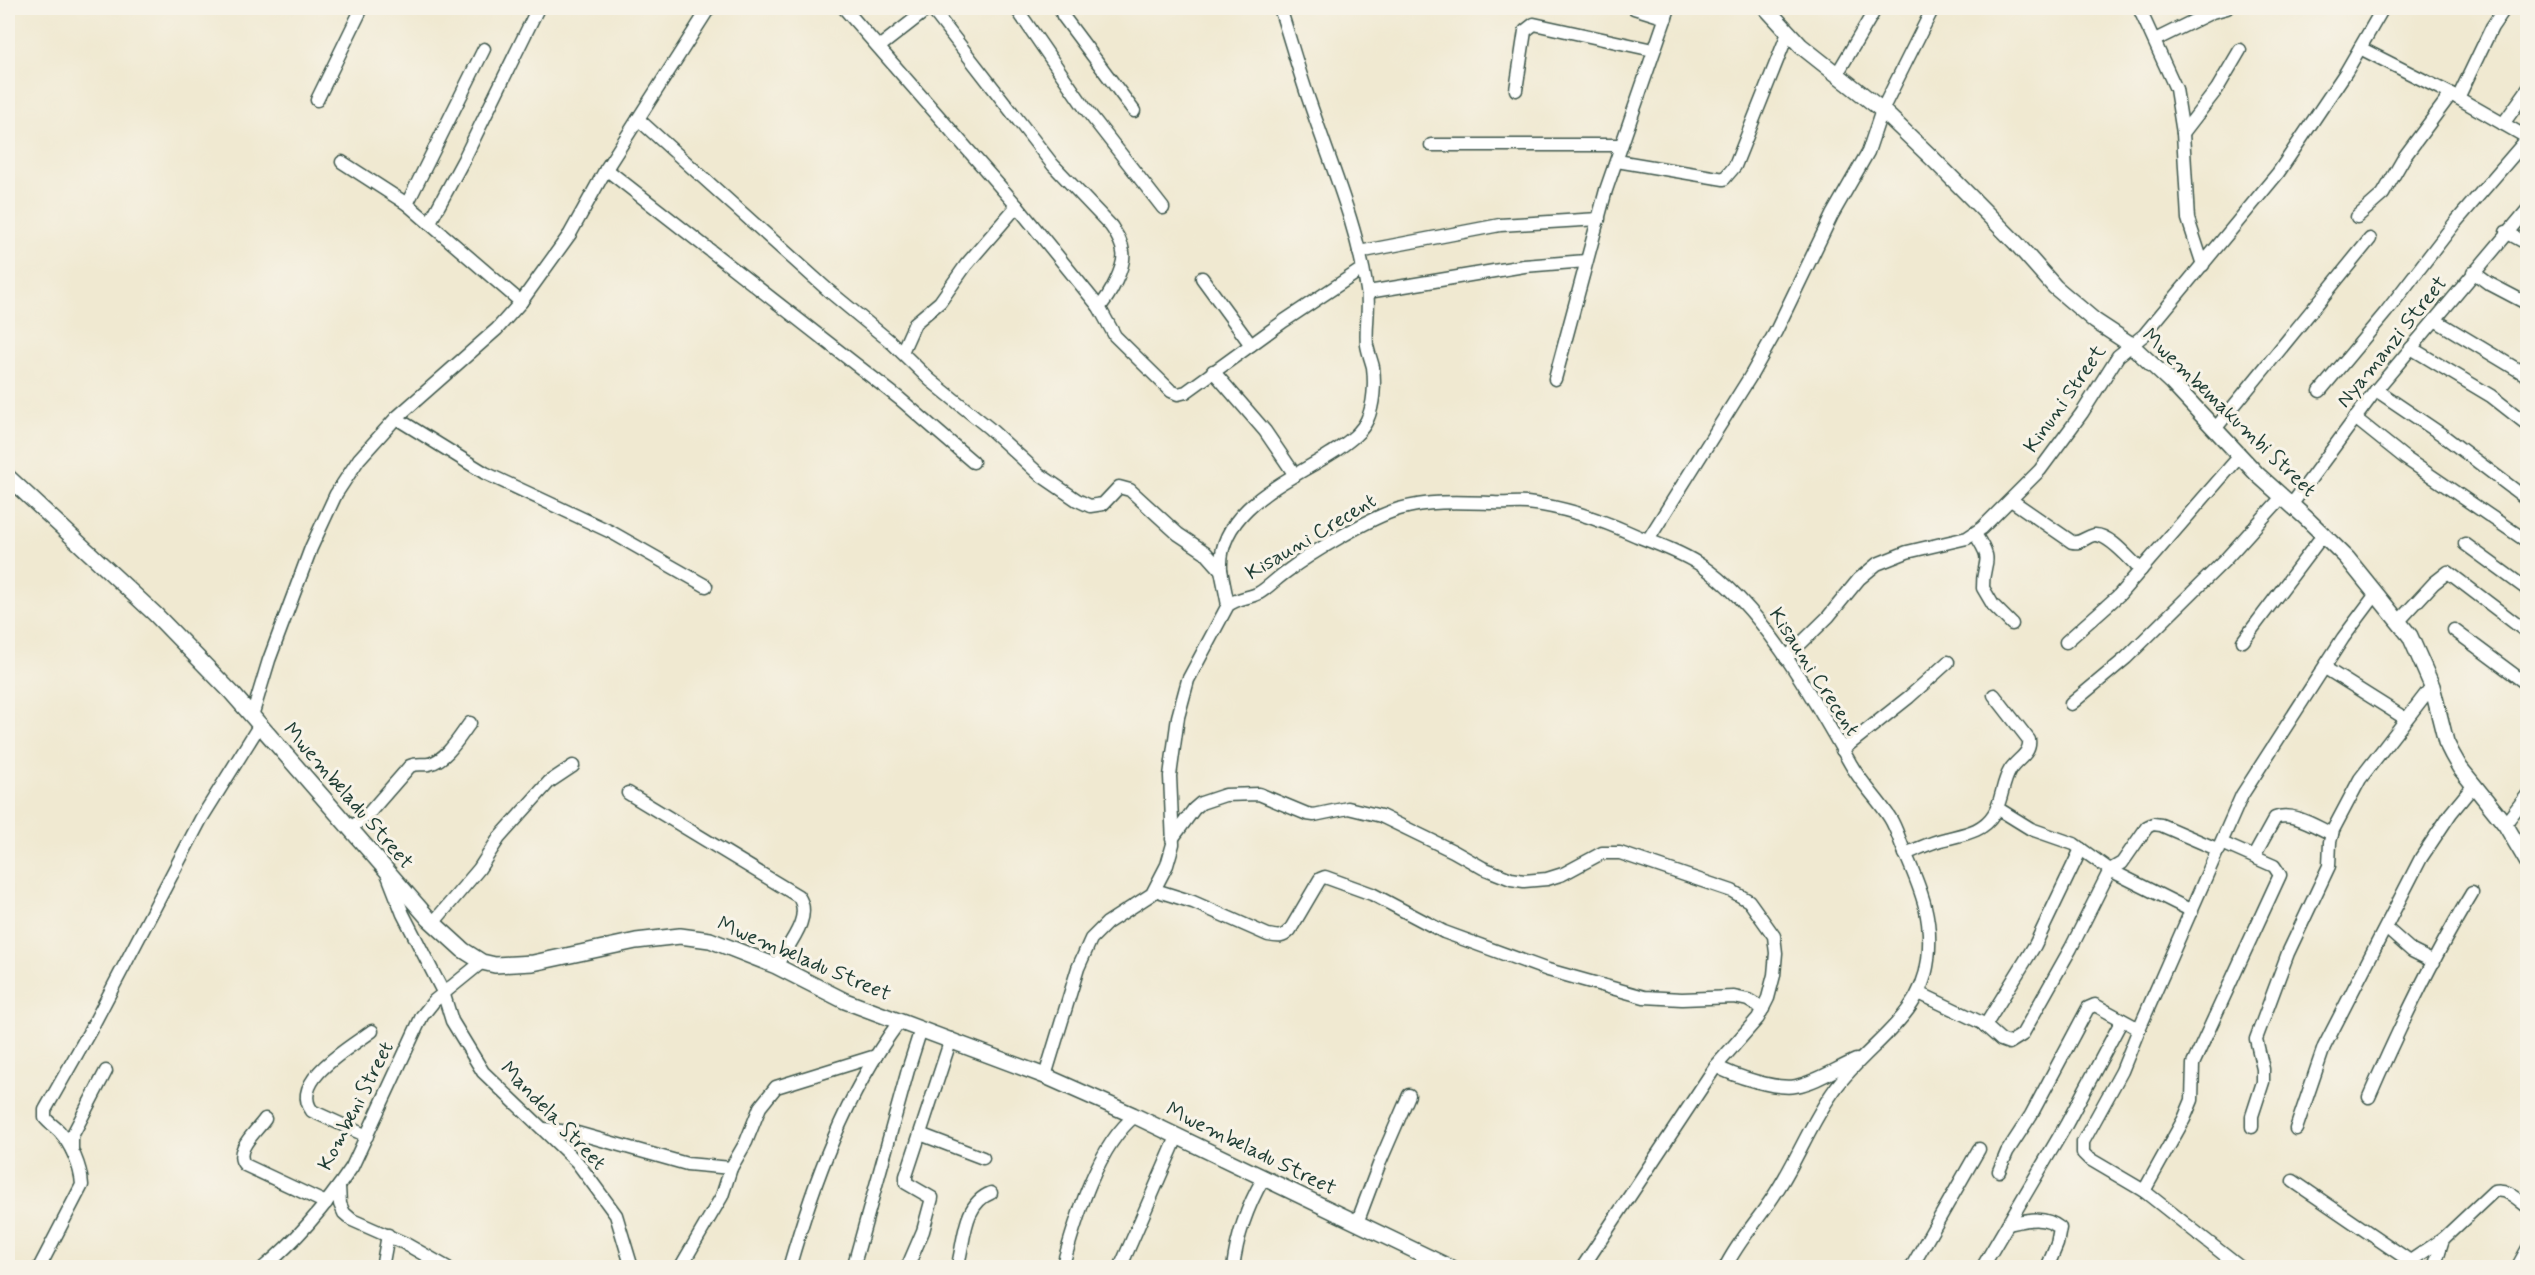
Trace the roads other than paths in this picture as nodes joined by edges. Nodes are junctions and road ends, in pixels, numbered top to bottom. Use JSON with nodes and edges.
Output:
{"nodes":[{"id":1,"x":362,"y":8,"type":"edge"},
{"id":2,"x":538,"y":8,"type":"edge"},
{"id":3,"x":709,"y":8,"type":"edge"},
{"id":4,"x":844,"y":8,"type":"edge"},
{"id":5,"x":930,"y":8,"type":"edge"},
{"id":6,"x":1016,"y":8,"type":"edge"},
{"id":7,"x":1280,"y":8,"type":"edge"},
{"id":8,"x":1634,"y":8,"type":"edge"},
{"id":9,"x":1766,"y":8,"type":"edge"},
{"id":10,"x":1876,"y":8,"type":"edge"},
{"id":11,"x":1933,"y":8,"type":"edge"},
{"id":12,"x":2139,"y":8,"type":"edge"},
{"id":13,"x":2227,"y":8,"type":"edge"},
{"id":14,"x":2383,"y":8,"type":"edge"},
{"id":15,"x":2505,"y":8,"type":"edge"},
{"id":16,"x":1064,"y":10,"type":"edge"},
{"id":17,"x":1667,"y":13,"type":"edge"},
{"id":18,"x":1788,"y":33,"type":"junction"},
{"id":19,"x":2155,"y":40,"type":"junction"},
{"id":20,"x":879,"y":47,"type":"junction"},
{"id":21,"x":2360,"y":48,"type":"junction"},
{"id":22,"x":484,"y":49,"type":"dead end"},
{"id":23,"x":1653,"y":50,"type":"junction"},
{"id":24,"x":2240,"y":50,"type":"dead end"},
{"id":25,"x":1837,"y":74,"type":"junction"},
{"id":26,"x":2528,"y":89,"type":"edge"},
{"id":27,"x":1516,"y":90,"type":"dead end"},
{"id":28,"x":2454,"y":96,"type":"junction"},
{"id":29,"x":317,"y":100,"type":"dead end"},
{"id":30,"x":1882,"y":110,"type":"junction"},
{"id":31,"x":1134,"y":111,"type":"dead end"},
{"id":32,"x":638,"y":119,"type":"junction"},
{"id":33,"x":2503,"y":124,"type":"junction"},
{"id":34,"x":2183,"y":133,"type":"junction"},
{"id":35,"x":1431,"y":145,"type":"dead end"},
{"id":36,"x":1621,"y":145,"type":"junction"},
{"id":37,"x":1617,"y":161,"type":"junction"},
{"id":38,"x":342,"y":162,"type":"dead end"},
{"id":39,"x":606,"y":170,"type":"junction"},
{"id":40,"x":407,"y":204,"type":"junction"},
{"id":41,"x":1017,"y":206,"type":"junction"},
{"id":42,"x":1163,"y":208,"type":"dead end"},
{"id":43,"x":2528,"y":209,"type":"edge"},
{"id":44,"x":2357,"y":217,"type":"dead end"},
{"id":45,"x":1599,"y":219,"type":"junction"},
{"id":46,"x":430,"y":222,"type":"junction"},
{"id":47,"x":2505,"y":232,"type":"junction"},
{"id":48,"x":2370,"y":239,"type":"dead end"},
{"id":49,"x":2528,"y":244,"type":"edge"},
{"id":50,"x":1359,"y":252,"type":"junction"},
{"id":51,"x":1586,"y":261,"type":"junction"},
{"id":52,"x":2203,"y":265,"type":"junction"},
{"id":53,"x":1362,"y":269,"type":"junction"},
{"id":54,"x":2473,"y":272,"type":"junction"},
{"id":55,"x":1202,"y":278,"type":"dead end"},
{"id":56,"x":1368,"y":292,"type":"junction"},
{"id":57,"x":520,"y":302,"type":"junction"},
{"id":58,"x":2528,"y":304,"type":"edge"},
{"id":59,"x":1099,"y":307,"type":"junction"},
{"id":60,"x":2435,"y":320,"type":"junction"},
{"id":61,"x":2130,"y":344,"type":"junction"},
{"id":62,"x":1251,"y":345,"type":"junction"},
{"id":63,"x":2411,"y":348,"type":"junction"},
{"id":64,"x":902,"y":352,"type":"junction"},
{"id":65,"x":1214,"y":371,"type":"junction"},
{"id":66,"x":2528,"y":376,"type":"edge"},
{"id":67,"x":1555,"y":379,"type":"dead end"},
{"id":68,"x":2376,"y":390,"type":"junction"},
{"id":69,"x":2320,"y":391,"type":"dead end"},
{"id":70,"x":396,"y":418,"type":"junction"},
{"id":71,"x":2355,"y":418,"type":"junction"},
{"id":72,"x":2528,"y":425,"type":"edge"},
{"id":73,"x":2215,"y":429,"type":"junction"},
{"id":74,"x":2239,"y":457,"type":"junction"},
{"id":75,"x":973,"y":462,"type":"dead end"},
{"id":76,"x":1295,"y":474,"type":"junction"},
{"id":77,"x":8,"y":477,"type":"edge"},
{"id":78,"x":2011,"y":500,"type":"junction"},
{"id":79,"x":2528,"y":500,"type":"edge"},
{"id":80,"x":2287,"y":501,"type":"junction"},
{"id":81,"x":1975,"y":534,"type":"junction"},
{"id":82,"x":2323,"y":535,"type":"junction"},
{"id":83,"x":1648,"y":540,"type":"junction"},
{"id":84,"x":2528,"y":542,"type":"edge"},
{"id":85,"x":2465,"y":544,"type":"dead end"},
{"id":86,"x":1221,"y":570,"type":"junction"},
{"id":87,"x":2141,"y":570,"type":"junction"},
{"id":88,"x":706,"y":586,"type":"dead end"},
{"id":89,"x":2528,"y":590,"type":"edge"},
{"id":90,"x":2376,"y":594,"type":"junction"},
{"id":91,"x":1228,"y":605,"type":"junction"},
{"id":92,"x":2399,"y":621,"type":"junction"},
{"id":93,"x":2012,"y":624,"type":"dead end"},
{"id":94,"x":2454,"y":630,"type":"dead end"},
{"id":95,"x":2528,"y":633,"type":"edge"},
{"id":96,"x":2243,"y":641,"type":"dead end"},
{"id":97,"x":2066,"y":642,"type":"dead end"},
{"id":98,"x":1786,"y":658,"type":"junction"},
{"id":99,"x":1948,"y":662,"type":"dead end"},
{"id":100,"x":2325,"y":668,"type":"junction"},
{"id":101,"x":2528,"y":685,"type":"edge"},
{"id":102,"x":2432,"y":686,"type":"junction"},
{"id":103,"x":1994,"y":695,"type":"dead end"},
{"id":104,"x":2071,"y":704,"type":"dead end"},
{"id":105,"x":2406,"y":719,"type":"junction"},
{"id":106,"x":256,"y":721,"type":"junction"},
{"id":107,"x":470,"y":723,"type":"dead end"},
{"id":108,"x":1842,"y":750,"type":"junction"},
{"id":109,"x":573,"y":766,"type":"dead end"},
{"id":110,"x":2474,"y":785,"type":"junction"},
{"id":111,"x":628,"y":793,"type":"dead end"},
{"id":112,"x":2528,"y":794,"type":"edge"},
{"id":113,"x":1997,"y":808,"type":"junction"},
{"id":114,"x":2505,"y":824,"type":"junction"},
{"id":115,"x":350,"y":829,"type":"junction"},
{"id":116,"x":2332,"y":834,"type":"junction"},
{"id":117,"x":1172,"y":838,"type":"junction"},
{"id":118,"x":2221,"y":847,"type":"junction"},
{"id":119,"x":2081,"y":849,"type":"junction"},
{"id":120,"x":1905,"y":854,"type":"junction"},
{"id":121,"x":2254,"y":856,"type":"junction"},
{"id":122,"x":2528,"y":863,"type":"edge"},
{"id":123,"x":2110,"y":870,"type":"junction"},
{"id":124,"x":387,"y":872,"type":"junction"},
{"id":125,"x":1155,"y":890,"type":"junction"},
{"id":126,"x":2472,"y":893,"type":"dead end"},
{"id":127,"x":2192,"y":912,"type":"junction"},
{"id":128,"x":433,"y":923,"type":"junction"},
{"id":129,"x":2386,"y":928,"type":"junction"},
{"id":130,"x":482,"y":962,"type":"junction"},
{"id":131,"x":2434,"y":962,"type":"junction"},
{"id":132,"x":776,"y":966,"type":"junction"},
{"id":133,"x":443,"y":992,"type":"junction"},
{"id":134,"x":1919,"y":993,"type":"junction"},
{"id":135,"x":1763,"y":1009,"type":"junction"},
{"id":136,"x":2122,"y":1020,"type":"junction"},
{"id":137,"x":899,"y":1022,"type":"junction"},
{"id":138,"x":1985,"y":1026,"type":"junction"},
{"id":139,"x":921,"y":1029,"type":"junction"},
{"id":140,"x":2139,"y":1029,"type":"junction"},
{"id":141,"x":372,"y":1031,"type":"dead end"},
{"id":142,"x":951,"y":1039,"type":"junction"},
{"id":143,"x":876,"y":1056,"type":"junction"},
{"id":144,"x":1863,"y":1057,"type":"junction"},
{"id":145,"x":1716,"y":1066,"type":"junction"},
{"id":146,"x":106,"y":1071,"type":"dead end"},
{"id":147,"x":1045,"y":1076,"type":"junction"},
{"id":148,"x":1409,"y":1095,"type":"dead end"},
{"id":149,"x":2369,"y":1097,"type":"dead end"},
{"id":150,"x":1135,"y":1116,"type":"junction"},
{"id":151,"x":265,"y":1119,"type":"dead end"},
{"id":152,"x":2252,"y":1127,"type":"dead end"},
{"id":153,"x":544,"y":1129,"type":"junction"},
{"id":154,"x":2296,"y":1129,"type":"dead end"},
{"id":155,"x":920,"y":1134,"type":"junction"},
{"id":156,"x":367,"y":1136,"type":"junction"},
{"id":157,"x":1177,"y":1137,"type":"junction"},
{"id":158,"x":1979,"y":1149,"type":"dead end"},
{"id":159,"x":72,"y":1150,"type":"junction"},
{"id":160,"x":983,"y":1158,"type":"dead end"},
{"id":161,"x":731,"y":1168,"type":"junction"},
{"id":162,"x":1999,"y":1171,"type":"dead end"},
{"id":163,"x":1263,"y":1179,"type":"junction"},
{"id":164,"x":2293,"y":1180,"type":"dead end"},
{"id":165,"x":339,"y":1186,"type":"junction"},
{"id":166,"x":2144,"y":1191,"type":"junction"},
{"id":167,"x":991,"y":1193,"type":"dead end"},
{"id":168,"x":326,"y":1203,"type":"junction"},
{"id":169,"x":2528,"y":1206,"type":"edge"},
{"id":170,"x":1357,"y":1223,"type":"junction"},
{"id":171,"x":2008,"y":1224,"type":"junction"},
{"id":172,"x":388,"y":1235,"type":"junction"},
{"id":173,"x":2443,"y":1239,"type":"junction"},
{"id":174,"x":2528,"y":1248,"type":"edge"},
{"id":175,"x":2405,"y":1264,"type":"edge"},
{"id":176,"x":39,"y":1268,"type":"edge"},
{"id":177,"x":263,"y":1268,"type":"edge"},
{"id":178,"x":382,"y":1268,"type":"edge"},
{"id":179,"x":448,"y":1268,"type":"edge"},
{"id":180,"x":632,"y":1268,"type":"edge"},
{"id":181,"x":680,"y":1268,"type":"edge"},
{"id":182,"x":789,"y":1268,"type":"edge"},
{"id":183,"x":853,"y":1268,"type":"edge"},
{"id":184,"x":907,"y":1268,"type":"edge"},
{"id":185,"x":957,"y":1268,"type":"edge"},
{"id":186,"x":1062,"y":1268,"type":"edge"},
{"id":187,"x":1120,"y":1268,"type":"edge"},
{"id":188,"x":1233,"y":1268,"type":"edge"},
{"id":189,"x":1451,"y":1268,"type":"edge"},
{"id":190,"x":1582,"y":1268,"type":"edge"},
{"id":191,"x":1725,"y":1268,"type":"edge"},
{"id":192,"x":1911,"y":1268,"type":"edge"},
{"id":193,"x":1982,"y":1268,"type":"edge"},
{"id":194,"x":2047,"y":1268,"type":"edge"},
{"id":195,"x":2241,"y":1268,"type":"edge"},
{"id":196,"x":2434,"y":1268,"type":"edge"},
{"id":197,"x":2517,"y":1268,"type":"edge"}],
"edges":[{"from":1,"to":29,"type":"street"},
{"from":2,"to":46,"type":"street"},
{"from":3,"to":32,"type":"street"},
{"from":4,"to":20,"type":"street"},
{"from":5,"to":20,"type":"street"},
{"from":5,"to":59,"type":"street"},
{"from":6,"to":42,"type":"street"},
{"from":7,"to":50,"type":"street"},
{"from":8,"to":17,"type":"street"},
{"from":9,"to":18,"type":"street","name":"Mwembemakumbi Street"},
{"from":10,"to":25,"type":"street"},
{"from":11,"to":30,"type":"street"},
{"from":12,"to":19,"type":"street"},
{"from":13,"to":19,"type":"street"},
{"from":14,"to":21,"type":"street","name":"Kinuni Street"},
{"from":15,"to":28,"type":"street"},
{"from":16,"to":31,"type":"street"},
{"from":17,"to":23,"type":"street"},
{"from":18,"to":25,"type":"street","name":"Mwembemakumbi Street"},
{"from":18,"to":37,"type":"street"},
{"from":19,"to":34,"type":"street"},
{"from":20,"to":41,"type":"street"},
{"from":21,"to":28,"type":"street"},
{"from":21,"to":52,"type":"street","name":"Kinuni Street"},
{"from":22,"to":40,"type":"street"},
{"from":23,"to":27,"type":"street"},
{"from":23,"to":36,"type":"street"},
{"from":24,"to":34,"type":"street"},
{"from":25,"to":30,"type":"street","name":"Mwembemakumbi Street"},
{"from":26,"to":33,"type":"street"},
{"from":28,"to":33,"type":"street"},
{"from":28,"to":44,"type":"street"},
{"from":30,"to":61,"type":"street","name":"Mwembemakumbi Street"},
{"from":30,"to":83,"type":"street"},
{"from":32,"to":39,"type":"street"},
{"from":32,"to":64,"type":"street"},
{"from":33,"to":69,"type":"street"},
{"from":34,"to":52,"type":"street"},
{"from":35,"to":36,"type":"street"},
{"from":36,"to":37,"type":"street"},
{"from":37,"to":45,"type":"street"},
{"from":38,"to":40,"type":"street"},
{"from":39,"to":57,"type":"street"},
{"from":39,"to":75,"type":"street"},
{"from":40,"to":46,"type":"street"},
{"from":41,"to":59,"type":"street"},
{"from":41,"to":64,"type":"street"},
{"from":43,"to":47,"type":"street","name":"Nyamanzi Street"},
{"from":45,"to":50,"type":"street"},
{"from":45,"to":51,"type":"street"},
{"from":46,"to":57,"type":"street"},
{"from":47,"to":49,"type":"street"},
{"from":47,"to":54,"type":"street","name":"Nyamanzi Street"},
{"from":48,"to":73,"type":"street"},
{"from":50,"to":53,"type":"street"},
{"from":51,"to":56,"type":"street"},
{"from":51,"to":67,"type":"street"},
{"from":52,"to":61,"type":"street","name":"Kinuni Street"},
{"from":53,"to":56,"type":"street"},
{"from":53,"to":62,"type":"street"},
{"from":54,"to":58,"type":"street"},
{"from":54,"to":60,"type":"street","name":"Nyamanzi Street"},
{"from":55,"to":62,"type":"street"},
{"from":56,"to":76,"type":"street"},
{"from":57,"to":70,"type":"street"},
{"from":59,"to":65,"type":"street"},
{"from":60,"to":63,"type":"street","name":"Nyamanzi Street"},
{"from":60,"to":66,"type":"street"},
{"from":61,"to":73,"type":"street","name":"Mwembemakumbi Street"},
{"from":61,"to":78,"type":"street","name":"Kinuni Street"},
{"from":62,"to":65,"type":"street"},
{"from":63,"to":68,"type":"street","name":"Nyamanzi Street"},
{"from":63,"to":72,"type":"street"},
{"from":64,"to":86,"type":"street"},
{"from":65,"to":76,"type":"street"},
{"from":68,"to":71,"type":"street","name":"Nyamanzi Street"},
{"from":68,"to":79,"type":"street"},
{"from":70,"to":88,"type":"street"},
{"from":70,"to":106,"type":"street"},
{"from":71,"to":80,"type":"street","name":"Nyamanzi Street"},
{"from":71,"to":84,"type":"street"},
{"from":73,"to":74,"type":"street","name":"Mwembemakumbi Street"},
{"from":74,"to":80,"type":"street","name":"Mwembemakumbi Street"},
{"from":74,"to":87,"type":"street"},
{"from":76,"to":86,"type":"street"},
{"from":77,"to":106,"type":"street","name":"Mwembeladu Street"},
{"from":78,"to":81,"type":"street","name":"Kinuni Street"},
{"from":78,"to":87,"type":"street"},
{"from":80,"to":82,"type":"street","name":"Mwembemakumbi Street"},
{"from":80,"to":104,"type":"street","name":"Nyamanzi Street"},
{"from":81,"to":93,"type":"street"},
{"from":81,"to":98,"type":"street","name":"Kinuni Street"},
{"from":82,"to":90,"type":"street","name":"Mwembemakumbi Street"},
{"from":82,"to":96,"type":"street"},
{"from":83,"to":91,"type":"street","name":"Kisauni Crecent"},
{"from":83,"to":98,"type":"street","name":"Kisauni Crecent"},
{"from":85,"to":89,"type":"street"},
{"from":86,"to":91,"type":"street"},
{"from":87,"to":97,"type":"street"},
{"from":90,"to":92,"type":"street","name":"Mwembemakumbi Street"},
{"from":90,"to":100,"type":"street"},
{"from":91,"to":117,"type":"street"},
{"from":92,"to":95,"type":"street"},
{"from":92,"to":102,"type":"street","name":"Mwembemakumbi Street"},
{"from":94,"to":101,"type":"street"},
{"from":98,"to":108,"type":"street","name":"Kisauni Crecent"},
{"from":99,"to":108,"type":"street"},
{"from":100,"to":105,"type":"street"},
{"from":100,"to":118,"type":"street"},
{"from":102,"to":105,"type":"street"},
{"from":102,"to":110,"type":"street","name":"Mwembemakumbi Street"},
{"from":103,"to":113,"type":"street"},
{"from":105,"to":116,"type":"street"},
{"from":106,"to":115,"type":"street","name":"Mwembeladu Street"},
{"from":106,"to":159,"type":"street"},
{"from":107,"to":115,"type":"street"},
{"from":108,"to":120,"type":"street","name":"Kisauni Crecent"},
{"from":109,"to":128,"type":"street"},
{"from":110,"to":114,"type":"street","name":"Mwembemakumbi Street"},
{"from":110,"to":129,"type":"street"},
{"from":111,"to":132,"type":"street"},
{"from":112,"to":114,"type":"street"},
{"from":113,"to":119,"type":"street"},
{"from":113,"to":120,"type":"street"},
{"from":114,"to":122,"type":"street","name":"Mwembemakumbi Street"},
{"from":115,"to":124,"type":"street","name":"Mwembeladu Street"},
{"from":116,"to":121,"type":"street"},
{"from":116,"to":152,"type":"street"},
{"from":117,"to":125,"type":"street"},
{"from":117,"to":135,"type":"street"},
{"from":118,"to":121,"type":"street"},
{"from":118,"to":123,"type":"street"},
{"from":118,"to":127,"type":"street"},
{"from":119,"to":123,"type":"street"},
{"from":119,"to":138,"type":"street"},
{"from":120,"to":134,"type":"street","name":"Kisauni Crecent"},
{"from":121,"to":166,"type":"street"},
{"from":123,"to":127,"type":"street"},
{"from":123,"to":138,"type":"street"},
{"from":124,"to":128,"type":"street","name":"Mwembeladu Street"},
{"from":124,"to":133,"type":"street","name":"Mandela Street"},
{"from":125,"to":135,"type":"street"},
{"from":125,"to":147,"type":"street"},
{"from":126,"to":131,"type":"street"},
{"from":127,"to":140,"type":"street"},
{"from":128,"to":130,"type":"street","name":"Mwembeladu Street"},
{"from":129,"to":131,"type":"street"},
{"from":129,"to":154,"type":"street"},
{"from":130,"to":132,"type":"street","name":"Mwembeladu Street"},
{"from":130,"to":133,"type":"street","name":"Kombeni Street"},
{"from":131,"to":149,"type":"street"},
{"from":132,"to":137,"type":"street","name":"Mwembeladu Street"},
{"from":133,"to":153,"type":"street","name":"Mandela Street"},
{"from":133,"to":156,"type":"street","name":"Kombeni Street"},
{"from":134,"to":138,"type":"street"},
{"from":134,"to":144,"type":"street","name":"Kisauni Crecent"},
{"from":135,"to":145,"type":"street"},
{"from":136,"to":140,"type":"street"},
{"from":136,"to":162,"type":"street"},
{"from":136,"to":171,"type":"street"},
{"from":137,"to":139,"type":"street","name":"Mwembeladu Street"},
{"from":137,"to":143,"type":"street"},
{"from":139,"to":142,"type":"street","name":"Mwembeladu Street"},
{"from":139,"to":183,"type":"street"},
{"from":140,"to":166,"type":"street"},
{"from":141,"to":156,"type":"street"},
{"from":142,"to":147,"type":"street","name":"Mwembeladu Street"},
{"from":142,"to":155,"type":"street"},
{"from":143,"to":161,"type":"street"},
{"from":143,"to":182,"type":"street"},
{"from":144,"to":145,"type":"street"},
{"from":144,"to":191,"type":"street","name":"Kisauni Crecent"},
{"from":145,"to":190,"type":"street"},
{"from":146,"to":159,"type":"street"},
{"from":147,"to":150,"type":"street","name":"Mwembeladu Street"},
{"from":148,"to":170,"type":"street"},
{"from":150,"to":157,"type":"street","name":"Mwembeladu Street"},
{"from":150,"to":186,"type":"street"},
{"from":151,"to":168,"type":"street"},
{"from":153,"to":161,"type":"street"},
{"from":153,"to":180,"type":"street","name":"Mandela Street"},
{"from":155,"to":160,"type":"street"},
{"from":155,"to":184,"type":"street"},
{"from":156,"to":165,"type":"street","name":"Kombeni Street"},
{"from":157,"to":163,"type":"street","name":"Mwembeladu Street"},
{"from":157,"to":187,"type":"street"},
{"from":158,"to":192,"type":"street"},
{"from":159,"to":176,"type":"street"},
{"from":161,"to":181,"type":"street"},
{"from":163,"to":170,"type":"street","name":"Mwembeladu Street"},
{"from":163,"to":188,"type":"street"},
{"from":164,"to":175,"type":"street"},
{"from":165,"to":168,"type":"street","name":"Kombeni Street"},
{"from":165,"to":172,"type":"street"},
{"from":166,"to":195,"type":"street"},
{"from":167,"to":185,"type":"street"},
{"from":168,"to":177,"type":"street","name":"Kombeni Street"},
{"from":169,"to":173,"type":"street"},
{"from":170,"to":189,"type":"street","name":"Mwembeladu Street"},
{"from":171,"to":193,"type":"street"},
{"from":171,"to":194,"type":"street"},
{"from":172,"to":178,"type":"street"},
{"from":172,"to":179,"type":"street"},
{"from":173,"to":175,"type":"street"},
{"from":173,"to":196,"type":"street"},
{"from":174,"to":197,"type":"street"}]}
